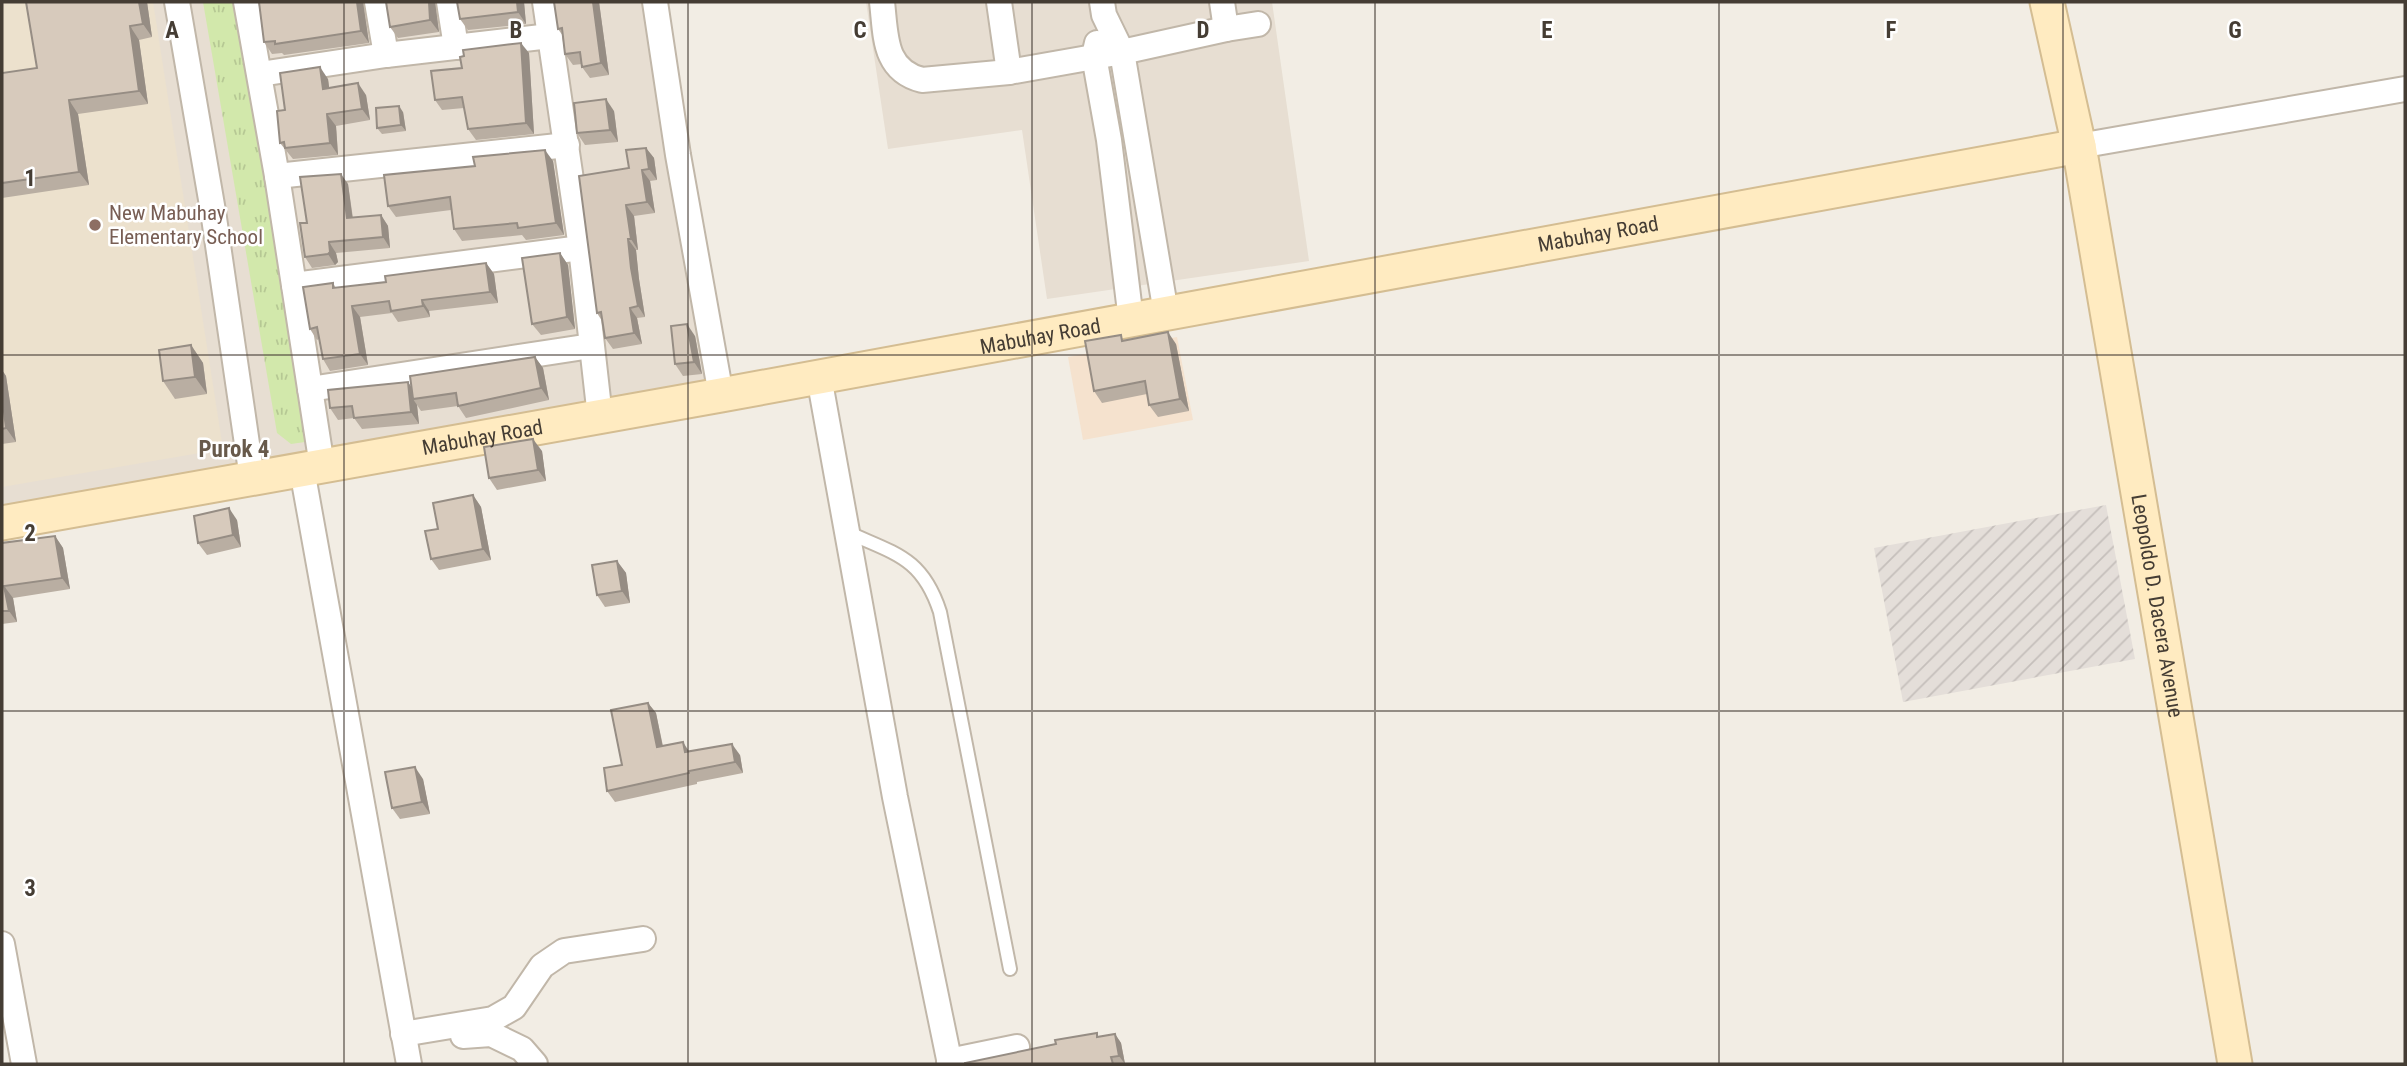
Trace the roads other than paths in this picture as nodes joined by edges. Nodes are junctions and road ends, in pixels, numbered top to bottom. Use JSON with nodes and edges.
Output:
{"nodes":[{"id":1,"x":177,"y":2,"type":"edge"},
{"id":2,"x":246,"y":2,"type":"edge"},
{"id":3,"x":377,"y":2,"type":"edge"},
{"id":4,"x":449,"y":2,"type":"edge"},
{"id":5,"x":545,"y":2,"type":"edge"},
{"id":6,"x":655,"y":2,"type":"edge"},
{"id":7,"x":882,"y":2,"type":"edge"},
{"id":8,"x":999,"y":2,"type":"edge"},
{"id":9,"x":1222,"y":2,"type":"edge"},
{"id":10,"x":2047,"y":2,"type":"edge"},
{"id":11,"x":1103,"y":8,"type":"edge"},
{"id":12,"x":1258,"y":24,"type":"dead end"},
{"id":13,"x":1226,"y":29,"type":"junction"},
{"id":14,"x":550,"y":36,"type":"junction"},
{"id":15,"x":456,"y":47,"type":"junction"},
{"id":16,"x":1122,"y":52,"type":"junction"},
{"id":17,"x":386,"y":55,"type":"junction"},
{"id":18,"x":1094,"y":56,"type":"junction"},
{"id":19,"x":1009,"y":72,"type":"junction"},
{"id":20,"x":260,"y":74,"type":"junction"},
{"id":21,"x":2405,"y":89,"type":"edge"},
{"id":22,"x":1137,"y":137,"type":"junction"},
{"id":23,"x":1109,"y":140,"type":"junction"},
{"id":24,"x":567,"y":145,"type":"junction"},
{"id":25,"x":2078,"y":146,"type":"junction"},
{"id":26,"x":277,"y":176,"type":"junction"},
{"id":27,"x":581,"y":248,"type":"junction"},
{"id":28,"x":294,"y":285,"type":"junction"},
{"id":29,"x":1166,"y":313,"type":"junction"},
{"id":30,"x":1131,"y":320,"type":"junction"},
{"id":31,"x":591,"y":346,"type":"junction"},
{"id":32,"x":819,"y":377,"type":"junction"},
{"id":33,"x":310,"y":389,"type":"junction"},
{"id":34,"x":721,"y":395,"type":"junction"},
{"id":35,"x":600,"y":417,"type":"junction"},
{"id":36,"x":312,"y":468,"type":"junction"},
{"id":37,"x":252,"y":478,"type":"junction"},
{"id":38,"x":2,"y":523,"type":"edge"},
{"id":39,"x":847,"y":532,"type":"junction"},
{"id":40,"x":643,"y":939,"type":"dead end"},
{"id":41,"x":2,"y":944,"type":"edge"},
{"id":42,"x":1010,"y":969,"type":"dead end"},
{"id":43,"x":406,"y":1047,"type":"edge"},
{"id":44,"x":1017,"y":1047,"type":"dead end"},
{"id":45,"x":950,"y":1063,"type":"edge"},
{"id":46,"x":24,"y":1064,"type":"edge"},
{"id":47,"x":535,"y":1064,"type":"edge"},
{"id":48,"x":2235,"y":1064,"type":"edge"}],
"edges":[{"from":1,"to":37,"type":"street"},
{"from":2,"to":20,"type":"street"},
{"from":3,"to":17,"type":"street"},
{"from":4,"to":15,"type":"street"},
{"from":5,"to":14,"type":"street"},
{"from":6,"to":34,"type":"street"},
{"from":7,"to":19,"type":"street"},
{"from":8,"to":19,"type":"street"},
{"from":9,"to":13,"type":"street"},
{"from":10,"to":25,"type":"street","name":"Leopoldo D. Dacera Avenue"},
{"from":11,"to":16,"type":"street"},
{"from":11,"to":18,"type":"street"},
{"from":12,"to":13,"type":"street"},
{"from":13,"to":16,"type":"street"},
{"from":14,"to":15,"type":"street"},
{"from":14,"to":24,"type":"street"},
{"from":15,"to":17,"type":"street"},
{"from":16,"to":18,"type":"street"},
{"from":16,"to":22,"type":"street"},
{"from":17,"to":20,"type":"street"},
{"from":18,"to":19,"type":"street"},
{"from":18,"to":23,"type":"street"},
{"from":20,"to":26,"type":"street"},
{"from":21,"to":25,"type":"street"},
{"from":22,"to":23,"type":"street"},
{"from":22,"to":29,"type":"street"},
{"from":23,"to":30,"type":"street"},
{"from":24,"to":26,"type":"street"},
{"from":24,"to":27,"type":"street"},
{"from":25,"to":29,"type":"street","name":"Mabuhay Road"},
{"from":25,"to":48,"type":"street","name":"Leopoldo D. Dacera Avenue"},
{"from":26,"to":28,"type":"street"},
{"from":27,"to":28,"type":"street"},
{"from":27,"to":31,"type":"street"},
{"from":28,"to":33,"type":"street"},
{"from":29,"to":30,"type":"street","name":"Mabuhay Road"},
{"from":30,"to":32,"type":"street","name":"Mabuhay Road"},
{"from":31,"to":33,"type":"street"},
{"from":31,"to":35,"type":"street"},
{"from":32,"to":34,"type":"street","name":"Mabuhay Road"},
{"from":32,"to":39,"type":"street"},
{"from":33,"to":36,"type":"street"},
{"from":34,"to":35,"type":"street","name":"Mabuhay Road"},
{"from":35,"to":36,"type":"street","name":"Mabuhay Road"},
{"from":36,"to":37,"type":"street","name":"Mabuhay Road"},
{"from":36,"to":43,"type":"street"},
{"from":37,"to":38,"type":"street","name":"Mabuhay Road"},
{"from":39,"to":42,"type":"lane"},
{"from":39,"to":45,"type":"street"},
{"from":40,"to":43,"type":"street"},
{"from":41,"to":46,"type":"street"},
{"from":43,"to":47,"type":"street"},
{"from":44,"to":45,"type":"street"}]}
